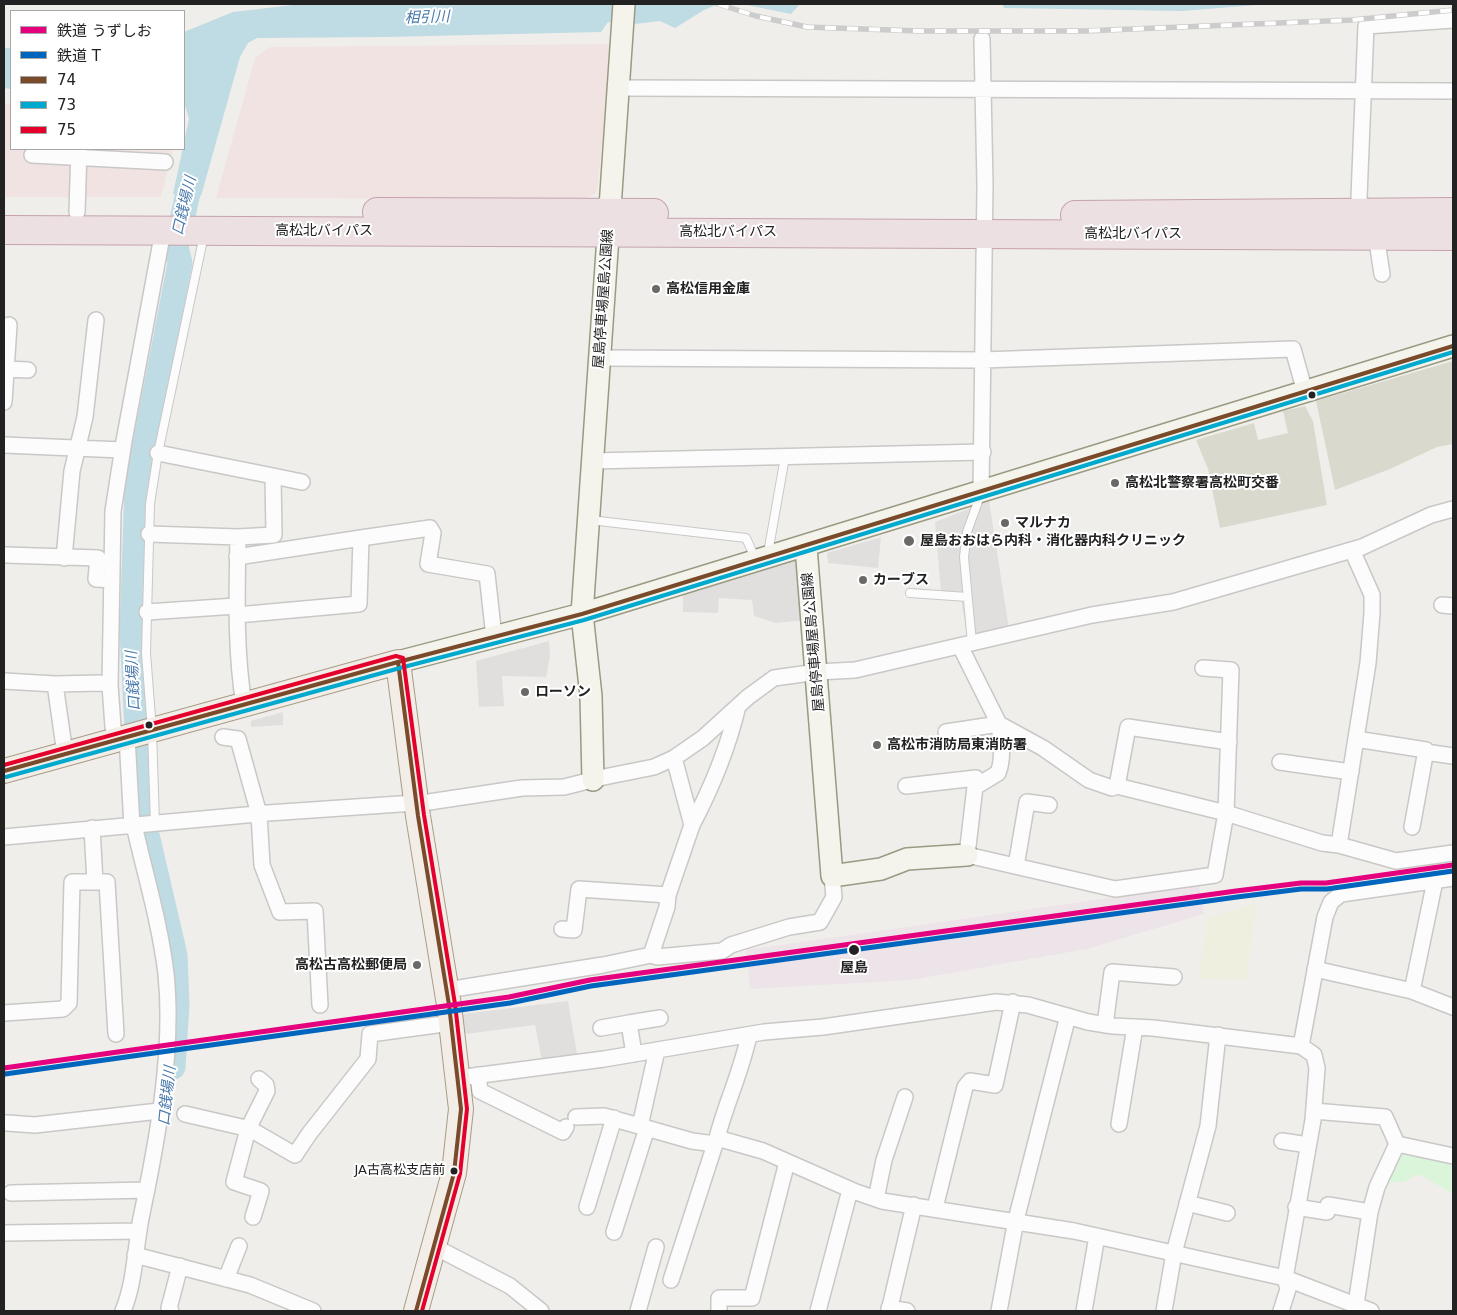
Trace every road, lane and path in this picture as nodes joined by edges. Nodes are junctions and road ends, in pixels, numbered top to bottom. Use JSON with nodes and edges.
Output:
{"nodes":[{"id":1,"x":624,"y":4,"type":"edge"},
{"id":2,"x":1453,"y":20,"type":"edge"},
{"id":3,"x":982,"y":39,"type":"dead end"},
{"id":4,"x":620,"y":88,"type":"junction"},
{"id":5,"x":983,"y":89,"type":"junction"},
{"id":6,"x":1364,"y":91,"type":"junction"},
{"id":7,"x":1453,"y":92,"type":"edge"},
{"id":8,"x":79,"y":153,"type":"edge"},
{"id":9,"x":32,"y":155,"type":"dead end"},
{"id":10,"x":165,"y":162,"type":"dead end"},
{"id":11,"x":4,"y":212,"type":"edge"},
{"id":12,"x":77,"y":212,"type":"junction"},
{"id":13,"x":1361,"y":212,"type":"junction"},
{"id":14,"x":1453,"y":212,"type":"edge"},
{"id":15,"x":610,"y":223,"type":"junction"},
{"id":16,"x":168,"y":225,"type":"junction"},
{"id":17,"x":204,"y":225,"type":"junction"},
{"id":18,"x":983,"y":225,"type":"junction"},
{"id":19,"x":4,"y":230,"type":"edge"},
{"id":20,"x":1376,"y":236,"type":"junction"},
{"id":21,"x":1453,"y":236,"type":"edge"},
{"id":22,"x":1382,"y":274,"type":"dead end"},
{"id":23,"x":96,"y":320,"type":"dead end"},
{"id":24,"x":9,"y":325,"type":"dead end"},
{"id":25,"x":1453,"y":346,"type":"edge"},
{"id":26,"x":600,"y":358,"type":"junction"},
{"id":27,"x":6,"y":359,"type":"edge"},
{"id":28,"x":983,"y":360,"type":"junction"},
{"id":29,"x":28,"y":370,"type":"dead end"},
{"id":30,"x":4,"y":392,"type":"edge"},
{"id":31,"x":1305,"y":392,"type":"junction"},
{"id":32,"x":4,"y":444,"type":"edge"},
{"id":33,"x":79,"y":449,"type":"junction"},
{"id":34,"x":122,"y":450,"type":"junction"},
{"id":35,"x":982,"y":452,"type":"junction"},
{"id":36,"x":158,"y":453,"type":"junction"},
{"id":37,"x":785,"y":457,"type":"junction"},
{"id":38,"x":592,"y":461,"type":"junction"},
{"id":39,"x":273,"y":476,"type":"junction"},
{"id":40,"x":302,"y":482,"type":"dead end"},
{"id":41,"x":981,"y":492,"type":"junction"},
{"id":42,"x":1453,"y":509,"type":"edge"},
{"id":43,"x":588,"y":520,"type":"junction"},
{"id":44,"x":149,"y":534,"type":"junction"},
{"id":45,"x":274,"y":535,"type":"junction"},
{"id":46,"x":238,"y":537,"type":"junction"},
{"id":47,"x":361,"y":538,"type":"junction"},
{"id":48,"x":806,"y":547,"type":"junction"},
{"id":49,"x":1352,"y":550,"type":"junction"},
{"id":50,"x":275,"y":551,"type":"junction"},
{"id":51,"x":6,"y":555,"type":"dead end"},
{"id":52,"x":238,"y":557,"type":"junction"},
{"id":53,"x":64,"y":558,"type":"junction"},
{"id":54,"x":762,"y":560,"type":"junction"},
{"id":55,"x":112,"y":580,"type":"junction"},
{"id":56,"x":910,"y":593,"type":"dead end"},
{"id":57,"x":967,"y":597,"type":"junction"},
{"id":58,"x":236,"y":611,"type":"junction"},
{"id":59,"x":147,"y":612,"type":"junction"},
{"id":60,"x":582,"y":614,"type":"junction"},
{"id":61,"x":494,"y":637,"type":"junction"},
{"id":62,"x":966,"y":645,"type":"junction"},
{"id":63,"x":398,"y":662,"type":"junction"},
{"id":64,"x":1202,"y":668,"type":"dead end"},
{"id":65,"x":817,"y":672,"type":"junction"},
{"id":66,"x":4,"y":681,"type":"edge"},
{"id":67,"x":56,"y":684,"type":"junction"},
{"id":68,"x":110,"y":685,"type":"junction"},
{"id":69,"x":244,"y":705,"type":"junction"},
{"id":70,"x":738,"y":706,"type":"junction"},
{"id":71,"x":999,"y":724,"type":"junction"},
{"id":72,"x":946,"y":732,"type":"dead end"},
{"id":73,"x":134,"y":735,"type":"junction"},
{"id":74,"x":223,"y":737,"type":"dead end"},
{"id":75,"x":1356,"y":739,"type":"junction"},
{"id":76,"x":1229,"y":742,"type":"junction"},
{"id":77,"x":1426,"y":752,"type":"junction"},
{"id":78,"x":65,"y":754,"type":"junction"},
{"id":79,"x":1453,"y":756,"type":"edge"},
{"id":80,"x":674,"y":758,"type":"junction"},
{"id":81,"x":1280,"y":762,"type":"dead end"},
{"id":82,"x":4,"y":771,"type":"edge"},
{"id":83,"x":1351,"y":772,"type":"junction"},
{"id":84,"x":593,"y":780,"type":"junction"},
{"id":85,"x":906,"y":786,"type":"dead end"},
{"id":86,"x":1117,"y":786,"type":"junction"},
{"id":87,"x":975,"y":787,"type":"junction"},
{"id":88,"x":416,"y":802,"type":"junction"},
{"id":89,"x":1049,"y":804,"type":"dead end"},
{"id":90,"x":1226,"y":813,"type":"junction"},
{"id":91,"x":259,"y":814,"type":"junction"},
{"id":92,"x":154,"y":824,"type":"junction"},
{"id":93,"x":134,"y":825,"type":"junction"},
{"id":94,"x":692,"y":825,"type":"junction"},
{"id":95,"x":1412,"y":826,"type":"dead end"},
{"id":96,"x":92,"y":828,"type":"junction"},
{"id":97,"x":4,"y":837,"type":"edge"},
{"id":98,"x":1340,"y":845,"type":"junction"},
{"id":99,"x":1453,"y":853,"type":"edge"},
{"id":100,"x":967,"y":855,"type":"junction"},
{"id":101,"x":1016,"y":866,"type":"junction"},
{"id":102,"x":832,"y":876,"type":"junction"},
{"id":103,"x":1453,"y":878,"type":"edge"},
{"id":104,"x":1434,"y":881,"type":"junction"},
{"id":105,"x":95,"y":882,"type":"junction"},
{"id":106,"x":668,"y":895,"type":"junction"},
{"id":107,"x":562,"y":929,"type":"dead end"},
{"id":108,"x":651,"y":955,"type":"junction"},
{"id":109,"x":1315,"y":969,"type":"junction"},
{"id":110,"x":1174,"y":976,"type":"dead end"},
{"id":111,"x":446,"y":990,"type":"junction"},
{"id":112,"x":1412,"y":991,"type":"junction"},
{"id":113,"x":1014,"y":1002,"type":"junction"},
{"id":114,"x":320,"y":1005,"type":"dead end"},
{"id":115,"x":1453,"y":1007,"type":"edge"},
{"id":116,"x":4,"y":1013,"type":"edge"},
{"id":117,"x":1068,"y":1016,"type":"junction"},
{"id":118,"x":660,"y":1018,"type":"dead end"},
{"id":119,"x":451,"y":1023,"type":"junction"},
{"id":120,"x":630,"y":1023,"type":"junction"},
{"id":121,"x":1105,"y":1025,"type":"junction"},
{"id":122,"x":1135,"y":1027,"type":"junction"},
{"id":123,"x":601,"y":1028,"type":"dead end"},
{"id":124,"x":116,"y":1034,"type":"dead end"},
{"id":125,"x":749,"y":1035,"type":"junction"},
{"id":126,"x":1218,"y":1035,"type":"junction"},
{"id":127,"x":1301,"y":1046,"type":"junction"},
{"id":128,"x":657,"y":1050,"type":"junction"},
{"id":129,"x":634,"y":1054,"type":"junction"},
{"id":130,"x":468,"y":1076,"type":"junction"},
{"id":131,"x":259,"y":1079,"type":"dead end"},
{"id":132,"x":905,"y":1098,"type":"dead end"},
{"id":133,"x":159,"y":1111,"type":"junction"},
{"id":134,"x":1314,"y":1111,"type":"junction"},
{"id":135,"x":185,"y":1114,"type":"dead end"},
{"id":136,"x":614,"y":1118,"type":"junction"},
{"id":137,"x":7,"y":1123,"type":"dead end"},
{"id":138,"x":1118,"y":1124,"type":"dead end"},
{"id":139,"x":644,"y":1127,"type":"junction"},
{"id":140,"x":248,"y":1129,"type":"junction"},
{"id":141,"x":716,"y":1141,"type":"junction"},
{"id":142,"x":1282,"y":1141,"type":"dead end"},
{"id":143,"x":1396,"y":1144,"type":"junction"},
{"id":144,"x":1308,"y":1145,"type":"junction"},
{"id":145,"x":1453,"y":1156,"type":"edge"},
{"id":146,"x":787,"y":1162,"type":"junction"},
{"id":147,"x":147,"y":1190,"type":"junction"},
{"id":148,"x":850,"y":1190,"type":"junction"},
{"id":149,"x":11,"y":1193,"type":"dead end"},
{"id":150,"x":876,"y":1199,"type":"junction"},
{"id":151,"x":1187,"y":1203,"type":"junction"},
{"id":152,"x":914,"y":1205,"type":"junction"},
{"id":153,"x":587,"y":1207,"type":"dead end"},
{"id":154,"x":1296,"y":1207,"type":"junction"},
{"id":155,"x":935,"y":1208,"type":"junction"},
{"id":156,"x":1370,"y":1212,"type":"junction"},
{"id":157,"x":1227,"y":1213,"type":"dead end"},
{"id":158,"x":253,"y":1216,"type":"dead end"},
{"id":159,"x":1016,"y":1220,"type":"junction"},
{"id":160,"x":139,"y":1232,"type":"junction"},
{"id":161,"x":614,"y":1232,"type":"dead end"},
{"id":162,"x":4,"y":1233,"type":"edge"},
{"id":163,"x":1097,"y":1236,"type":"junction"},
{"id":164,"x":239,"y":1246,"type":"dead end"},
{"id":165,"x":435,"y":1247,"type":"junction"},
{"id":166,"x":656,"y":1247,"type":"dead end"},
{"id":167,"x":1174,"y":1253,"type":"junction"},
{"id":168,"x":136,"y":1255,"type":"junction"},
{"id":169,"x":180,"y":1266,"type":"junction"},
{"id":170,"x":1284,"y":1278,"type":"junction"},
{"id":171,"x":226,"y":1279,"type":"junction"},
{"id":172,"x":671,"y":1280,"type":"dead end"},
{"id":173,"x":276,"y":1304,"type":"edge"},
{"id":174,"x":1361,"y":1309,"type":"edge"},
{"id":175,"x":889,"y":1310,"type":"edge"},
{"id":176,"x":123,"y":1311,"type":"edge"},
{"id":177,"x":171,"y":1311,"type":"edge"},
{"id":178,"x":313,"y":1311,"type":"edge"},
{"id":179,"x":416,"y":1311,"type":"edge"},
{"id":180,"x":541,"y":1311,"type":"edge"},
{"id":181,"x":638,"y":1311,"type":"edge"},
{"id":182,"x":719,"y":1311,"type":"edge"},
{"id":183,"x":818,"y":1311,"type":"edge"},
{"id":184,"x":907,"y":1311,"type":"edge"},
{"id":185,"x":999,"y":1311,"type":"edge"},
{"id":186,"x":1084,"y":1311,"type":"edge"},
{"id":187,"x":1164,"y":1311,"type":"edge"},
{"id":188,"x":1281,"y":1311,"type":"edge"}],
"edges":[{"from":1,"to":4,"type":"main road","name":"屋島停車場屋島公園線"},
{"from":2,"to":6,"type":"street"},
{"from":3,"to":5,"type":"street"},
{"from":4,"to":5,"type":"street"},
{"from":4,"to":15,"type":"main road","name":"屋島停車場屋島公園線"},
{"from":5,"to":6,"type":"street"},
{"from":5,"to":18,"type":"street"},
{"from":6,"to":7,"type":"street"},
{"from":6,"to":13,"type":"street"},
{"from":8,"to":9,"type":"street"},
{"from":8,"to":10,"type":"street"},
{"from":8,"to":12,"type":"street"},
{"from":11,"to":12,"type":"highway","name":"高松北バイパス"},
{"from":12,"to":16,"type":"highway","name":"高松北バイパス"},
{"from":13,"to":14,"type":"highway","name":"高松北バイパス"},
{"from":13,"to":18,"type":"highway","name":"高松北バイパス"},
{"from":13,"to":20,"type":"street"},
{"from":15,"to":17,"type":"highway","name":"高松北バイパス"},
{"from":15,"to":18,"type":"highway","name":"高松北バイパス"},
{"from":15,"to":26,"type":"main road","name":"屋島停車場屋島公園線"},
{"from":16,"to":17,"type":"highway","name":"高松北バイパス"},
{"from":16,"to":19,"type":"highway","name":"高松北バイパス"},
{"from":16,"to":34,"type":"street"},
{"from":17,"to":36,"type":"lane"},
{"from":18,"to":20,"type":"highway","name":"高松北バイパス"},
{"from":18,"to":28,"type":"street"},
{"from":20,"to":21,"type":"highway","name":"高松北バイパス"},
{"from":20,"to":22,"type":"street"},
{"from":23,"to":33,"type":"street"},
{"from":24,"to":27,"type":"street"},
{"from":25,"to":31,"type":"main road"},
{"from":26,"to":28,"type":"street"},
{"from":26,"to":38,"type":"main road","name":"屋島停車場屋島公園線"},
{"from":27,"to":29,"type":"street"},
{"from":27,"to":30,"type":"street"},
{"from":28,"to":31,"type":"street"},
{"from":28,"to":35,"type":"street"},
{"from":31,"to":41,"type":"main road"},
{"from":32,"to":33,"type":"street"},
{"from":33,"to":34,"type":"street"},
{"from":33,"to":53,"type":"street"},
{"from":34,"to":55,"type":"street"},
{"from":35,"to":37,"type":"street"},
{"from":35,"to":41,"type":"street"},
{"from":36,"to":39,"type":"street"},
{"from":36,"to":44,"type":"lane"},
{"from":37,"to":38,"type":"street"},
{"from":37,"to":54,"type":"lane"},
{"from":38,"to":43,"type":"main road","name":"屋島停車場屋島公園線"},
{"from":39,"to":40,"type":"street"},
{"from":39,"to":45,"type":"street"},
{"from":41,"to":48,"type":"main road"},
{"from":41,"to":57,"type":"lane"},
{"from":42,"to":49,"type":"street"},
{"from":43,"to":54,"type":"lane"},
{"from":43,"to":60,"type":"main road","name":"屋島停車場屋島公園線"},
{"from":44,"to":46,"type":"street"},
{"from":44,"to":59,"type":"lane"},
{"from":45,"to":46,"type":"street"},
{"from":45,"to":50,"type":"street"},
{"from":46,"to":52,"type":"street"},
{"from":47,"to":50,"type":"street"},
{"from":47,"to":58,"type":"street"},
{"from":47,"to":61,"type":"street"},
{"from":48,"to":54,"type":"main road"},
{"from":48,"to":65,"type":"main road","name":"屋島停車場屋島公園線"},
{"from":49,"to":62,"type":"street"},
{"from":49,"to":75,"type":"street"},
{"from":50,"to":52,"type":"street"},
{"from":51,"to":53,"type":"street"},
{"from":52,"to":58,"type":"street"},
{"from":53,"to":55,"type":"street"},
{"from":54,"to":60,"type":"main road"},
{"from":55,"to":68,"type":"street"},
{"from":56,"to":57,"type":"lane"},
{"from":57,"to":62,"type":"lane"},
{"from":58,"to":59,"type":"street"},
{"from":58,"to":69,"type":"street"},
{"from":59,"to":73,"type":"lane"},
{"from":60,"to":61,"type":"main road"},
{"from":60,"to":84,"type":"main road","name":"屋島停車場屋島公園線"},
{"from":61,"to":63,"type":"main road"},
{"from":62,"to":65,"type":"street"},
{"from":62,"to":71,"type":"street"},
{"from":63,"to":69,"type":"main road"},
{"from":63,"to":88,"type":"main road"},
{"from":64,"to":76,"type":"street"},
{"from":65,"to":70,"type":"street"},
{"from":65,"to":102,"type":"main road","name":"屋島停車場屋島公園線"},
{"from":66,"to":67,"type":"street"},
{"from":67,"to":68,"type":"street"},
{"from":67,"to":78,"type":"street"},
{"from":68,"to":73,"type":"street"},
{"from":69,"to":73,"type":"main road"},
{"from":70,"to":80,"type":"street"},
{"from":70,"to":94,"type":"street"},
{"from":71,"to":72,"type":"street"},
{"from":71,"to":86,"type":"street"},
{"from":71,"to":87,"type":"street"},
{"from":73,"to":78,"type":"main road"},
{"from":73,"to":92,"type":"lane"},
{"from":73,"to":93,"type":"street"},
{"from":74,"to":91,"type":"street"},
{"from":75,"to":77,"type":"street"},
{"from":75,"to":83,"type":"street"},
{"from":76,"to":86,"type":"street"},
{"from":76,"to":90,"type":"street"},
{"from":77,"to":79,"type":"street"},
{"from":77,"to":95,"type":"street"},
{"from":78,"to":82,"type":"main road"},
{"from":80,"to":84,"type":"street"},
{"from":80,"to":94,"type":"street"},
{"from":81,"to":83,"type":"street"},
{"from":83,"to":98,"type":"street"},
{"from":84,"to":88,"type":"street"},
{"from":85,"to":87,"type":"street"},
{"from":86,"to":90,"type":"street"},
{"from":87,"to":100,"type":"street"},
{"from":88,"to":91,"type":"street"},
{"from":88,"to":111,"type":"main road"},
{"from":89,"to":101,"type":"street"},
{"from":90,"to":98,"type":"street"},
{"from":90,"to":101,"type":"street"},
{"from":91,"to":92,"type":"street"},
{"from":91,"to":114,"type":"street"},
{"from":92,"to":93,"type":"street"},
{"from":93,"to":96,"type":"street"},
{"from":93,"to":133,"type":"street"},
{"from":94,"to":106,"type":"street"},
{"from":96,"to":97,"type":"street"},
{"from":96,"to":105,"type":"street"},
{"from":98,"to":99,"type":"street"},
{"from":100,"to":101,"type":"street"},
{"from":100,"to":102,"type":"main road"},
{"from":102,"to":108,"type":"street"},
{"from":103,"to":104,"type":"street"},
{"from":104,"to":109,"type":"street"},
{"from":104,"to":112,"type":"street"},
{"from":105,"to":116,"type":"street"},
{"from":105,"to":124,"type":"street"},
{"from":106,"to":107,"type":"street"},
{"from":106,"to":108,"type":"street"},
{"from":108,"to":111,"type":"street"},
{"from":109,"to":112,"type":"street"},
{"from":109,"to":127,"type":"street"},
{"from":110,"to":121,"type":"street"},
{"from":111,"to":119,"type":"main road"},
{"from":112,"to":115,"type":"street"},
{"from":113,"to":117,"type":"street"},
{"from":113,"to":125,"type":"street"},
{"from":113,"to":155,"type":"street"},
{"from":117,"to":121,"type":"street"},
{"from":117,"to":159,"type":"street"},
{"from":118,"to":120,"type":"street"},
{"from":119,"to":130,"type":"main road"},
{"from":119,"to":140,"type":"street"},
{"from":120,"to":123,"type":"street"},
{"from":120,"to":129,"type":"street"},
{"from":121,"to":122,"type":"street"},
{"from":122,"to":126,"type":"street"},
{"from":122,"to":138,"type":"street"},
{"from":125,"to":128,"type":"street"},
{"from":125,"to":141,"type":"street"},
{"from":126,"to":127,"type":"street"},
{"from":126,"to":151,"type":"street"},
{"from":127,"to":134,"type":"street"},
{"from":128,"to":129,"type":"street"},
{"from":128,"to":139,"type":"street"},
{"from":129,"to":130,"type":"street"},
{"from":130,"to":136,"type":"street"},
{"from":130,"to":165,"type":"main road"},
{"from":131,"to":140,"type":"street"},
{"from":132,"to":150,"type":"street"},
{"from":133,"to":137,"type":"street"},
{"from":133,"to":147,"type":"street"},
{"from":134,"to":143,"type":"street"},
{"from":134,"to":144,"type":"street"},
{"from":135,"to":140,"type":"street"},
{"from":136,"to":139,"type":"street"},
{"from":136,"to":153,"type":"street"},
{"from":139,"to":141,"type":"street"},
{"from":139,"to":161,"type":"street"},
{"from":140,"to":158,"type":"street"},
{"from":141,"to":146,"type":"street"},
{"from":141,"to":172,"type":"street"},
{"from":142,"to":144,"type":"street"},
{"from":143,"to":145,"type":"street"},
{"from":143,"to":156,"type":"street"},
{"from":144,"to":154,"type":"street"},
{"from":146,"to":148,"type":"street"},
{"from":146,"to":182,"type":"street"},
{"from":147,"to":149,"type":"street"},
{"from":147,"to":160,"type":"street"},
{"from":148,"to":150,"type":"street"},
{"from":148,"to":183,"type":"street"},
{"from":150,"to":152,"type":"street"},
{"from":151,"to":157,"type":"street"},
{"from":151,"to":167,"type":"street"},
{"from":152,"to":155,"type":"street"},
{"from":152,"to":175,"type":"street"},
{"from":154,"to":156,"type":"street"},
{"from":154,"to":170,"type":"street"},
{"from":155,"to":159,"type":"street"},
{"from":156,"to":174,"type":"street"},
{"from":159,"to":163,"type":"street"},
{"from":159,"to":185,"type":"street"},
{"from":160,"to":162,"type":"street"},
{"from":160,"to":168,"type":"street"},
{"from":163,"to":167,"type":"street"},
{"from":163,"to":186,"type":"street"},
{"from":164,"to":171,"type":"street"},
{"from":165,"to":179,"type":"main road"},
{"from":165,"to":180,"type":"street"},
{"from":166,"to":181,"type":"street"},
{"from":167,"to":170,"type":"street"},
{"from":167,"to":187,"type":"street"},
{"from":168,"to":169,"type":"street"},
{"from":168,"to":176,"type":"street"},
{"from":169,"to":171,"type":"street"},
{"from":169,"to":177,"type":"street"},
{"from":170,"to":174,"type":"street"},
{"from":170,"to":188,"type":"street"},
{"from":171,"to":173,"type":"street"},
{"from":173,"to":178,"type":"street"},
{"from":175,"to":184,"type":"street"}]}
